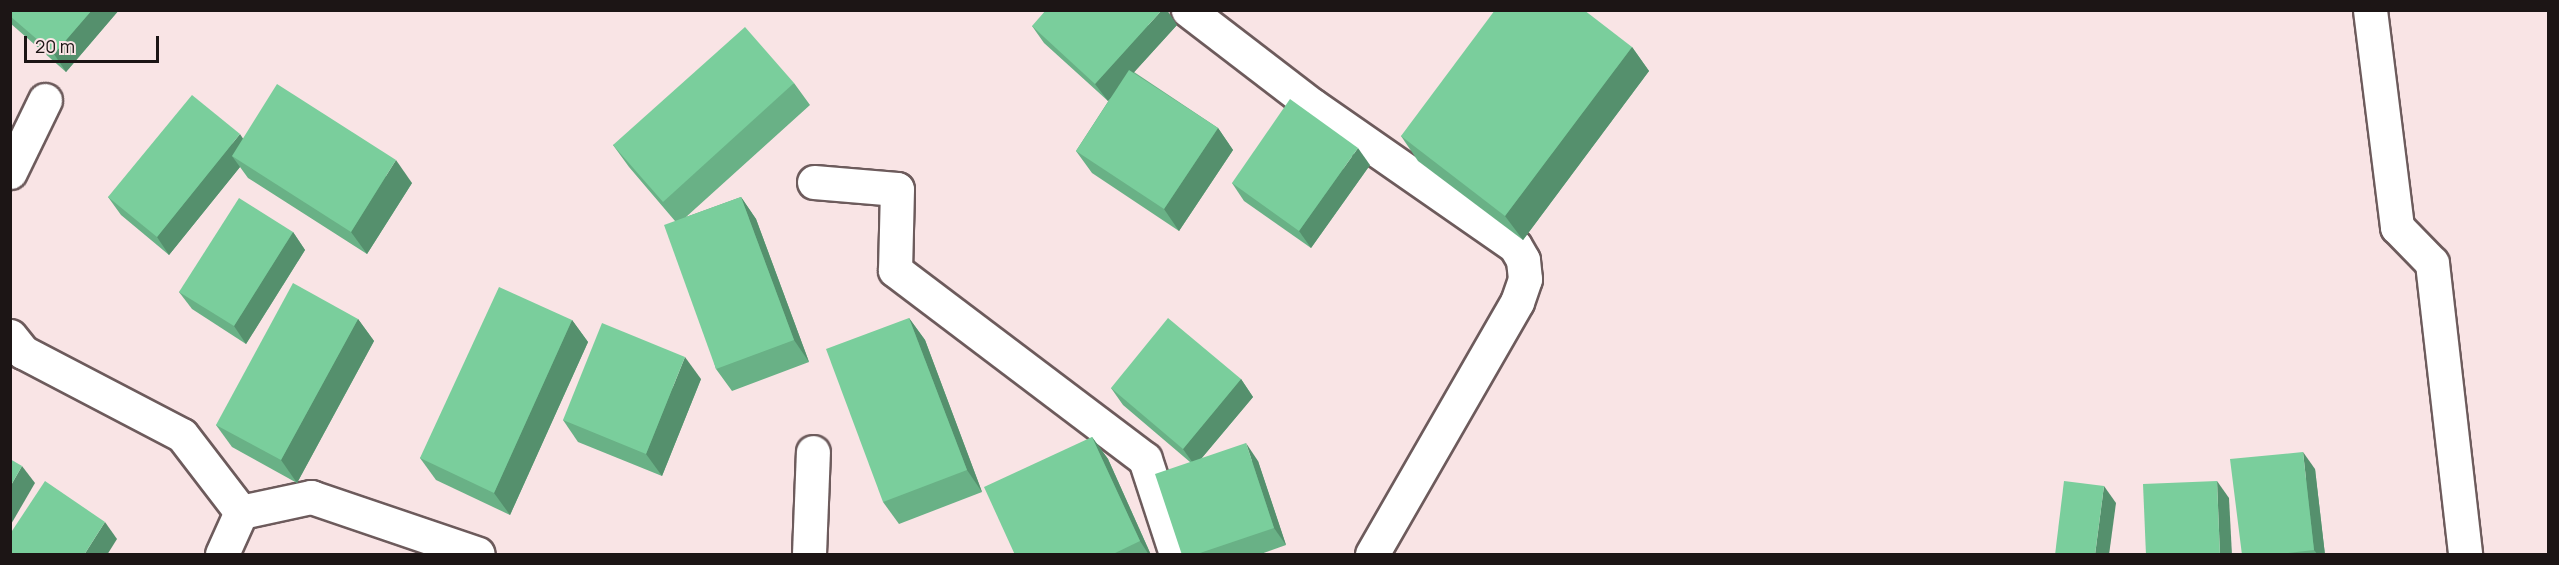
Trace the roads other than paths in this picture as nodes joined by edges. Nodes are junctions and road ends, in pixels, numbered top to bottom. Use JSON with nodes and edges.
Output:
{"nodes":[{"id":1,"x":1188,"y":10,"type":"edge"},
{"id":2,"x":2370,"y":10,"type":"edge"},
{"id":3,"x":45,"y":99,"type":"dead end"},
{"id":4,"x":10,"y":172,"type":"edge"},
{"id":5,"x":814,"y":182,"type":"dead end"},
{"id":6,"x":10,"y":336,"type":"edge"},
{"id":7,"x":813,"y":452,"type":"dead end"},
{"id":8,"x":240,"y":512,"type":"junction"},
{"id":9,"x":222,"y":555,"type":"edge"},
{"id":10,"x":478,"y":555,"type":"edge"},
{"id":11,"x":809,"y":555,"type":"edge"},
{"id":12,"x":1176,"y":555,"type":"edge"},
{"id":13,"x":1372,"y":555,"type":"edge"},
{"id":14,"x":2465,"y":555,"type":"edge"}],
"edges":[{"from":1,"to":13,"type":"street"},
{"from":2,"to":14,"type":"street"},
{"from":3,"to":4,"type":"street"},
{"from":5,"to":12,"type":"street"},
{"from":6,"to":8,"type":"street"},
{"from":7,"to":11,"type":"street"},
{"from":8,"to":9,"type":"street"},
{"from":8,"to":10,"type":"street"}]}
